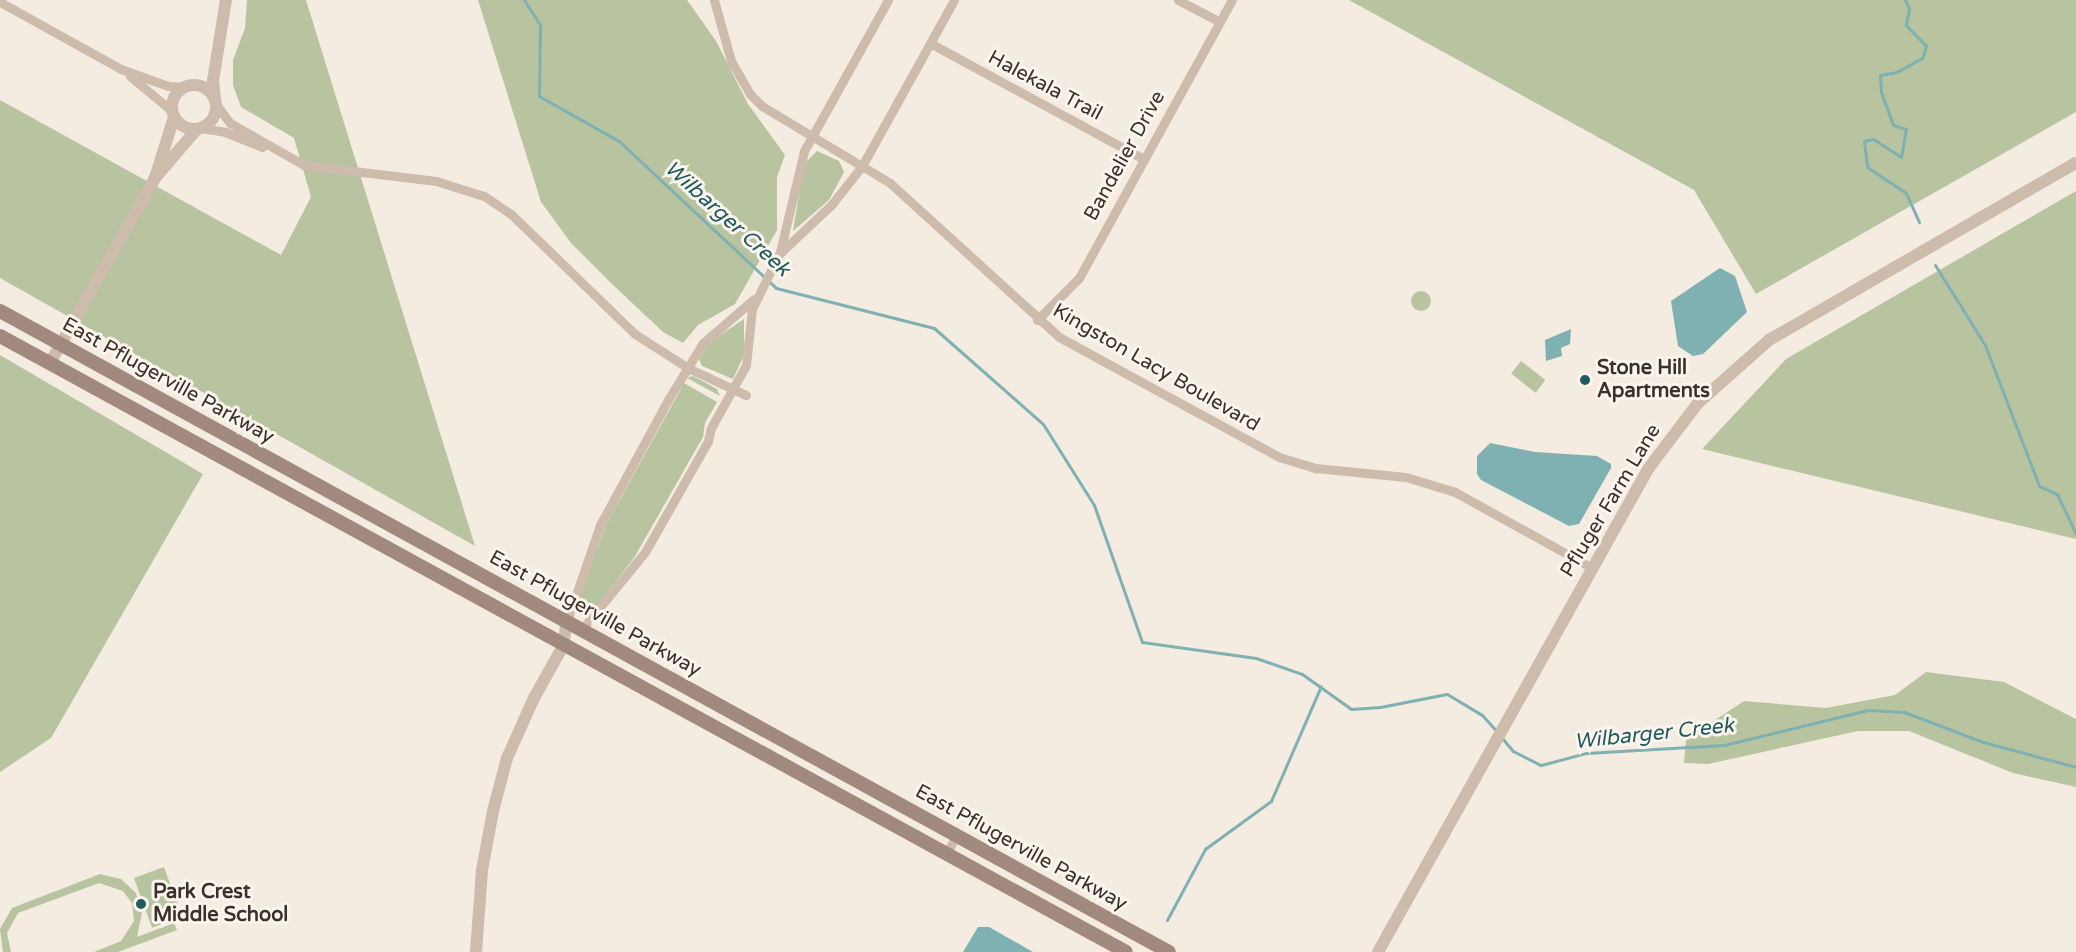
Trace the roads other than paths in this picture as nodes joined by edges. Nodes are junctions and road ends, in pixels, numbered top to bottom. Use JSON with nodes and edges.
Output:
{"nodes":[{"id":1,"x":226,"y":0,"type":"edge"},
{"id":2,"x":714,"y":0,"type":"edge"},
{"id":3,"x":888,"y":0,"type":"edge"},
{"id":4,"x":954,"y":0,"type":"edge"},
{"id":5,"x":1178,"y":0,"type":"edge"},
{"id":6,"x":1232,"y":0,"type":"edge"},
{"id":7,"x":7,"y":3,"type":"edge"},
{"id":8,"x":1220,"y":22,"type":"junction"},
{"id":9,"x":930,"y":44,"type":"junction"},
{"id":10,"x":219,"y":54,"type":"junction"},
{"id":11,"x":121,"y":69,"type":"junction"},
{"id":12,"x":188,"y":86,"type":"junction"},
{"id":13,"x":215,"y":102,"type":"junction"},
{"id":14,"x":174,"y":114,"type":"junction"},
{"id":15,"x":199,"y":128,"type":"junction"},
{"id":16,"x":812,"y":136,"type":"junction"},
{"id":17,"x":292,"y":159,"type":"junction"},
{"id":18,"x":1144,"y":159,"type":"junction"},
{"id":19,"x":2076,"y":162,"type":"edge"},
{"id":20,"x":862,"y":166,"type":"junction"},
{"id":21,"x":155,"y":178,"type":"junction"},
{"id":22,"x":779,"y":254,"type":"junction"},
{"id":23,"x":756,"y":298,"type":"junction"},
{"id":24,"x":0,"y":311,"type":"edge"},
{"id":25,"x":1037,"y":320,"type":"junction"},
{"id":26,"x":0,"y":336,"type":"edge"},
{"id":27,"x":60,"y":345,"type":"junction"},
{"id":28,"x":50,"y":363,"type":"junction"},
{"id":29,"x":688,"y":368,"type":"junction"},
{"id":30,"x":733,"y":389,"type":"junction"},
{"id":31,"x":746,"y":395,"type":"dead end"},
{"id":32,"x":1592,"y":568,"type":"junction"},
{"id":33,"x":567,"y":621,"type":"junction"},
{"id":34,"x":582,"y":629,"type":"junction"},
{"id":35,"x":563,"y":646,"type":"junction"},
{"id":36,"x":956,"y":835,"type":"junction"},
{"id":37,"x":946,"y":855,"type":"junction"},
{"id":38,"x":476,"y":952,"type":"edge"},
{"id":39,"x":1126,"y":952,"type":"edge"},
{"id":40,"x":1169,"y":952,"type":"edge"},
{"id":41,"x":1378,"y":952,"type":"edge"}],
"edges":[{"from":1,"to":10,"type":"street"},
{"from":2,"to":16,"type":"street","name":"Kingston Lacy Boulevard"},
{"from":3,"to":16,"type":"street"},
{"from":4,"to":9,"type":"street"},
{"from":5,"to":8,"type":"street"},
{"from":6,"to":8,"type":"street","name":"Bandelier Drive"},
{"from":7,"to":11,"type":"street"},
{"from":8,"to":18,"type":"street","name":"Bandelier Drive"},
{"from":9,"to":18,"type":"street","name":"Halekala Trail"},
{"from":9,"to":20,"type":"street"},
{"from":10,"to":12,"type":"street"},
{"from":10,"to":13,"type":"street"},
{"from":11,"to":12,"type":"street"},
{"from":11,"to":14,"type":"street"},
{"from":12,"to":13,"type":"street"},
{"from":12,"to":14,"type":"street"},
{"from":13,"to":15,"type":"street"},
{"from":13,"to":17,"type":"street"},
{"from":14,"to":15,"type":"street"},
{"from":14,"to":21,"type":"street"},
{"from":15,"to":17,"type":"street"},
{"from":15,"to":21,"type":"street"},
{"from":16,"to":20,"type":"street","name":"Kingston Lacy Boulevard"},
{"from":16,"to":22,"type":"street"},
{"from":17,"to":29,"type":"street"},
{"from":18,"to":25,"type":"street","name":"Bandelier Drive"},
{"from":19,"to":32,"type":"street","name":"Pfluger Farm Lane"},
{"from":20,"to":22,"type":"street"},
{"from":20,"to":25,"type":"street","name":"Kingston Lacy Boulevard"},
{"from":21,"to":27,"type":"street"},
{"from":22,"to":23,"type":"street"},
{"from":23,"to":29,"type":"street"},
{"from":23,"to":30,"type":"street"},
{"from":24,"to":27,"type":"main road","name":"East Pflugerville Parkway"},
{"from":25,"to":32,"type":"street","name":"Kingston Lacy Boulevard"},
{"from":26,"to":28,"type":"main road","name":"East Pflugerville Parkway"},
{"from":27,"to":28,"type":"street"},
{"from":27,"to":33,"type":"main road","name":"East Pflugerville Parkway"},
{"from":28,"to":35,"type":"main road","name":"East Pflugerville Parkway"},
{"from":29,"to":30,"type":"street"},
{"from":29,"to":33,"type":"street"},
{"from":30,"to":31,"type":"street"},
{"from":30,"to":34,"type":"street"},
{"from":32,"to":41,"type":"street","name":"Pfluger Farm Lane"},
{"from":33,"to":34,"type":"main road","name":"East Pflugerville Parkway"},
{"from":33,"to":35,"type":"street"},
{"from":34,"to":35,"type":"street"},
{"from":34,"to":36,"type":"main road","name":"East Pflugerville Parkway"},
{"from":35,"to":37,"type":"main road","name":"East Pflugerville Parkway"},
{"from":35,"to":38,"type":"street"},
{"from":36,"to":37,"type":"street"},
{"from":36,"to":40,"type":"main road","name":"East Pflugerville Parkway"},
{"from":37,"to":39,"type":"main road","name":"East Pflugerville Parkway"}]}
